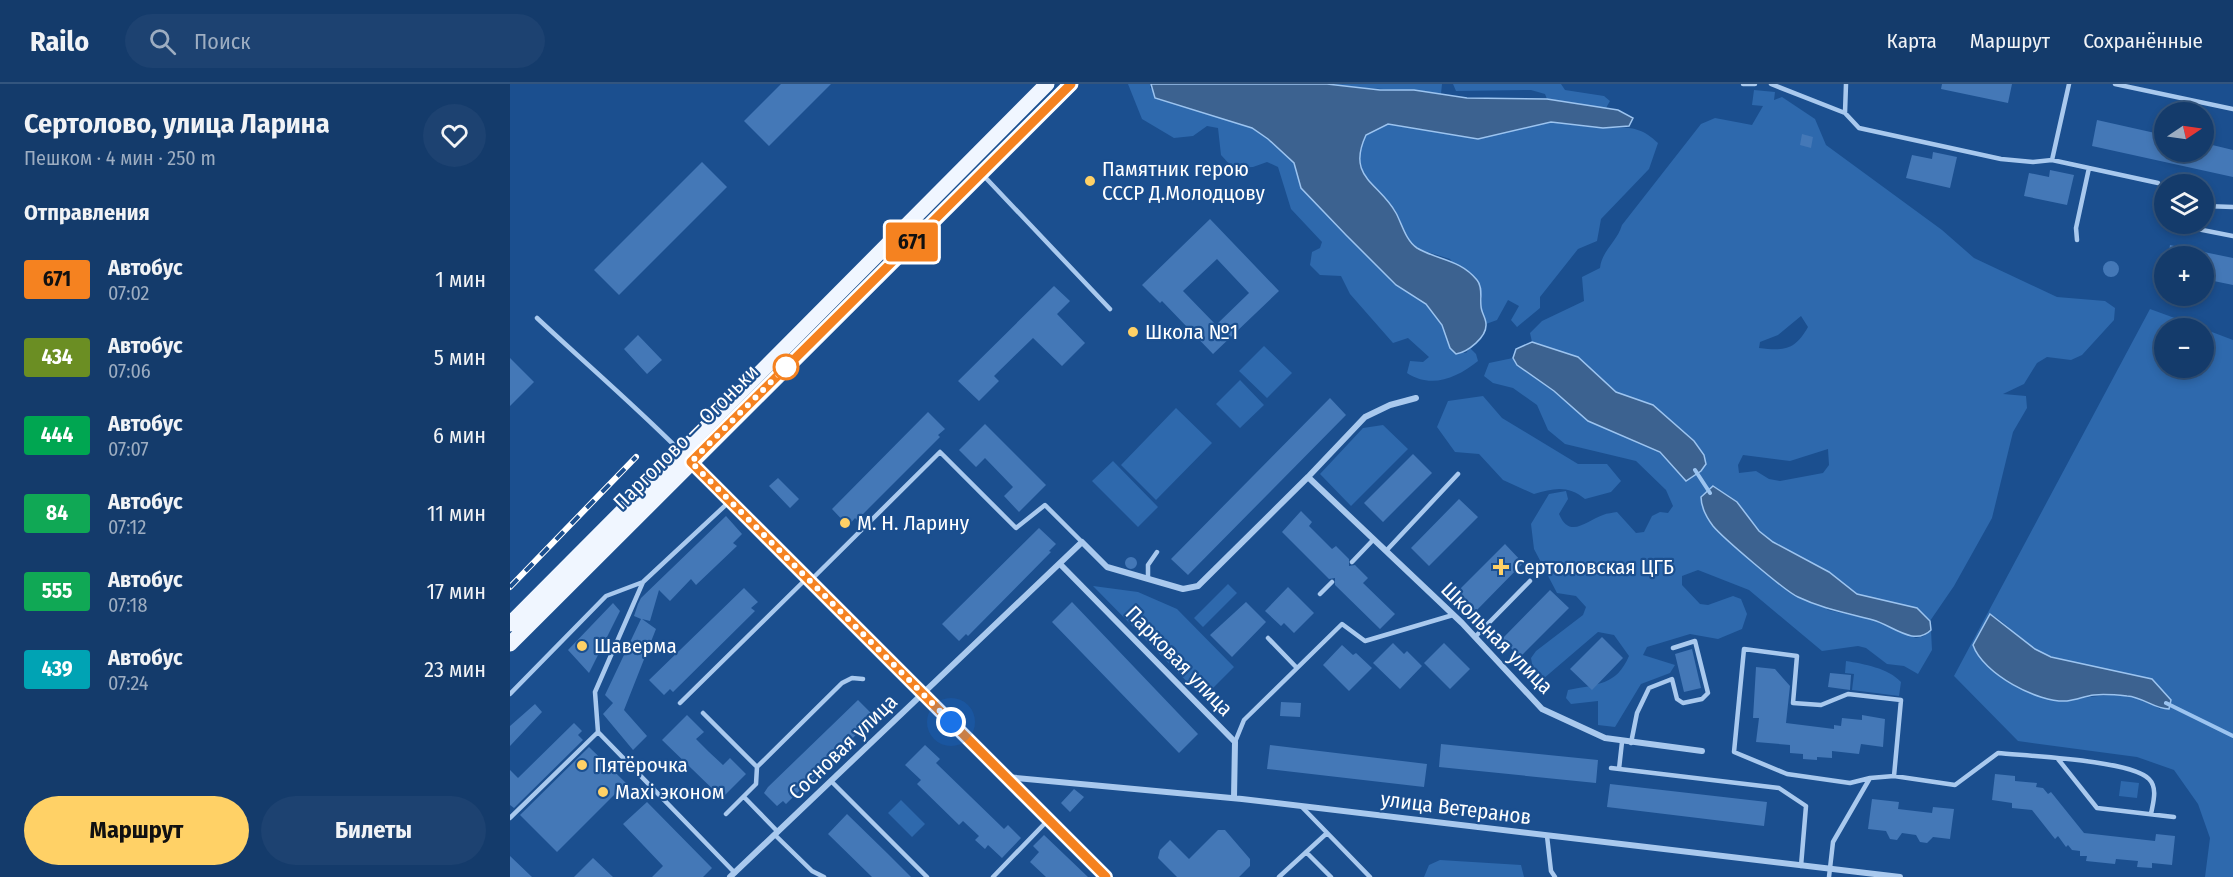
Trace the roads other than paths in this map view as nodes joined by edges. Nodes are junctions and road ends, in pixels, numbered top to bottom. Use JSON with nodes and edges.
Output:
{"nodes":[{"id":1,"x":1047,"y":84,"type":"edge"},
{"id":2,"x":1071,"y":84,"type":"edge"},
{"id":3,"x":1743,"y":84,"type":"edge"},
{"id":4,"x":1755,"y":84,"type":"edge"},
{"id":5,"x":1772,"y":84,"type":"edge"},
{"id":6,"x":1846,"y":84,"type":"edge"},
{"id":7,"x":2069,"y":84,"type":"edge"},
{"id":8,"x":2115,"y":84,"type":"edge"},
{"id":9,"x":2233,"y":109,"type":"edge"},
{"id":10,"x":1845,"y":112,"type":"junction"},
{"id":11,"x":2052,"y":160,"type":"junction"},
{"id":12,"x":2089,"y":168,"type":"junction"},
{"id":13,"x":981,"y":174,"type":"junction"},
{"id":14,"x":2154,"y":182,"type":"edge"},
{"id":15,"x":2214,"y":206,"type":"edge"},
{"id":16,"x":2233,"y":207,"type":"edge"},
{"id":17,"x":2214,"y":232,"type":"edge"},
{"id":18,"x":2233,"y":236,"type":"edge"},
{"id":19,"x":2077,"y":240,"type":"dead end"},
{"id":20,"x":1110,"y":309,"type":"dead end"},
{"id":21,"x":537,"y":318,"type":"dead end"},
{"id":22,"x":1416,"y":398,"type":"dead end"},
{"id":23,"x":686,"y":457,"type":"junction"},
{"id":24,"x":1458,"y":474,"type":"dead end"},
{"id":25,"x":1308,"y":477,"type":"junction"},
{"id":26,"x":730,"y":501,"type":"junction"},
{"id":27,"x":1373,"y":540,"type":"junction"},
{"id":28,"x":1082,"y":542,"type":"junction"},
{"id":29,"x":1386,"y":551,"type":"junction"},
{"id":30,"x":1157,"y":552,"type":"dead end"},
{"id":31,"x":1352,"y":562,"type":"dead end"},
{"id":32,"x":1060,"y":564,"type":"junction"},
{"id":33,"x":808,"y":579,"type":"junction"},
{"id":34,"x":1148,"y":579,"type":"junction"},
{"id":35,"x":1530,"y":581,"type":"dead end"},
{"id":36,"x":643,"y":582,"type":"junction"},
{"id":37,"x":1332,"y":582,"type":"dead end"},
{"id":38,"x":1320,"y":594,"type":"dead end"},
{"id":39,"x":1453,"y":615,"type":"junction"},
{"id":40,"x":510,"y":624,"type":"edge"},
{"id":41,"x":1268,"y":638,"type":"dead end"},
{"id":42,"x":1476,"y":638,"type":"junction"},
{"id":43,"x":510,"y":644,"type":"edge"},
{"id":44,"x":1673,"y":648,"type":"dead end"},
{"id":45,"x":1297,"y":668,"type":"junction"},
{"id":46,"x":863,"y":679,"type":"dead end"},
{"id":47,"x":510,"y":694,"type":"edge"},
{"id":48,"x":923,"y":694,"type":"junction"},
{"id":49,"x":680,"y":703,"type":"dead end"},
{"id":50,"x":703,"y":713,"type":"dead end"},
{"id":51,"x":598,"y":732,"type":"junction"},
{"id":52,"x":1235,"y":742,"type":"junction"},
{"id":53,"x":1622,"y":742,"type":"junction"},
{"id":54,"x":1631,"y":743,"type":"junction"},
{"id":55,"x":1702,"y":751,"type":"dead end"},
{"id":56,"x":2058,"y":759,"type":"junction"},
{"id":57,"x":757,"y":768,"type":"junction"},
{"id":58,"x":1611,"y":768,"type":"dead end"},
{"id":59,"x":1619,"y":769,"type":"junction"},
{"id":60,"x":1894,"y":776,"type":"junction"},
{"id":61,"x":1006,"y":777,"type":"junction"},
{"id":62,"x":1870,"y":778,"type":"junction"},
{"id":63,"x":831,"y":781,"type":"junction"},
{"id":64,"x":744,"y":797,"type":"junction"},
{"id":65,"x":1234,"y":798,"type":"junction"},
{"id":66,"x":1300,"y":806,"type":"junction"},
{"id":67,"x":726,"y":814,"type":"dead end"},
{"id":68,"x":2151,"y":814,"type":"junction"},
{"id":69,"x":2174,"y":817,"type":"dead end"},
{"id":70,"x":510,"y":818,"type":"edge"},
{"id":71,"x":1049,"y":819,"type":"junction"},
{"id":72,"x":1327,"y":832,"type":"junction"},
{"id":73,"x":777,"y":833,"type":"junction"},
{"id":74,"x":1547,"y":836,"type":"junction"},
{"id":75,"x":1306,"y":852,"type":"junction"},
{"id":76,"x":1801,"y":866,"type":"junction"},
{"id":77,"x":1830,"y":869,"type":"junction"},
{"id":78,"x":1838,"y":870,"type":"junction"},
{"id":79,"x":812,"y":871,"type":"junction"},
{"id":80,"x":733,"y":875,"type":"edge"},
{"id":81,"x":806,"y":877,"type":"edge"},
{"id":82,"x":824,"y":877,"type":"edge"},
{"id":83,"x":927,"y":877,"type":"edge"},
{"id":84,"x":993,"y":877,"type":"edge"},
{"id":85,"x":1106,"y":877,"type":"edge"},
{"id":86,"x":1279,"y":877,"type":"edge"},
{"id":87,"x":1331,"y":877,"type":"edge"},
{"id":88,"x":1370,"y":877,"type":"edge"},
{"id":89,"x":1555,"y":877,"type":"edge"},
{"id":90,"x":1829,"y":877,"type":"edge"},
{"id":91,"x":1846,"y":877,"type":"edge"},
{"id":92,"x":1900,"y":877,"type":"edge"}],
"edges":[{"from":1,"to":23,"type":"main road","name":"Парголово — Огоньки"},
{"from":2,"to":13,"type":"main road","name":"Парголово — Огоньки"},
{"from":3,"to":4,"type":"lane"},
{"from":5,"to":10,"type":"lane"},
{"from":6,"to":10,"type":"lane"},
{"from":7,"to":11,"type":"lane"},
{"from":8,"to":9,"type":"lane"},
{"from":10,"to":11,"type":"lane"},
{"from":11,"to":12,"type":"lane"},
{"from":12,"to":14,"type":"lane"},
{"from":12,"to":19,"type":"lane"},
{"from":13,"to":20,"type":"lane"},
{"from":13,"to":23,"type":"main road","name":"Парголово — Огоньки"},
{"from":15,"to":16,"type":"lane"},
{"from":17,"to":18,"type":"lane"},
{"from":21,"to":23,"type":"lane"},
{"from":22,"to":25,"type":"street"},
{"from":23,"to":26,"type":"street"},
{"from":23,"to":40,"type":"main road","name":"Парголово — Огоньки"},
{"from":23,"to":43,"type":"main road","name":"Парголово — Огоньки"},
{"from":24,"to":29,"type":"lane"},
{"from":25,"to":27,"type":"street","name":"Школьная улица"},
{"from":25,"to":34,"type":"street"},
{"from":26,"to":33,"type":"street"},
{"from":26,"to":36,"type":"lane"},
{"from":27,"to":29,"type":"street","name":"Школьная улица"},
{"from":27,"to":31,"type":"lane"},
{"from":28,"to":32,"type":"street","name":"Сосновая улица"},
{"from":28,"to":33,"type":"lane"},
{"from":28,"to":34,"type":"street"},
{"from":29,"to":39,"type":"street","name":"Школьная улица"},
{"from":30,"to":34,"type":"lane"},
{"from":32,"to":48,"type":"street","name":"Сосновая улица"},
{"from":32,"to":52,"type":"street","name":"Парковая улица"},
{"from":33,"to":48,"type":"street"},
{"from":33,"to":49,"type":"lane"},
{"from":35,"to":42,"type":"lane"},
{"from":36,"to":47,"type":"lane"},
{"from":36,"to":51,"type":"lane"},
{"from":37,"to":38,"type":"lane"},
{"from":39,"to":42,"type":"street","name":"Школьная улица"},
{"from":39,"to":45,"type":"lane"},
{"from":41,"to":45,"type":"lane"},
{"from":42,"to":53,"type":"street","name":"Школьная улица"},
{"from":44,"to":54,"type":"lane"},
{"from":45,"to":52,"type":"lane"},
{"from":46,"to":57,"type":"lane"},
{"from":48,"to":61,"type":"street"},
{"from":48,"to":63,"type":"street","name":"Сосновая улица"},
{"from":50,"to":57,"type":"lane"},
{"from":51,"to":70,"type":"lane"},
{"from":51,"to":80,"type":"lane"},
{"from":52,"to":65,"type":"street","name":"Парковая улица"},
{"from":53,"to":54,"type":"street","name":"Школьная улица"},
{"from":53,"to":59,"type":"lane"},
{"from":54,"to":55,"type":"street","name":"Школьная улица"},
{"from":56,"to":60,"type":"lane"},
{"from":56,"to":68,"type":"lane"},
{"from":56,"to":68,"type":"lane"},
{"from":57,"to":64,"type":"lane"},
{"from":58,"to":59,"type":"lane"},
{"from":59,"to":76,"type":"lane"},
{"from":60,"to":62,"type":"lane"},
{"from":60,"to":62,"type":"lane"},
{"from":61,"to":65,"type":"street","name":"улица Ветеранов"},
{"from":61,"to":71,"type":"street"},
{"from":62,"to":77,"type":"lane"},
{"from":63,"to":73,"type":"street","name":"Сосновая улица"},
{"from":63,"to":83,"type":"lane"},
{"from":64,"to":67,"type":"lane"},
{"from":64,"to":73,"type":"lane"},
{"from":65,"to":66,"type":"street","name":"улица Ветеранов"},
{"from":66,"to":72,"type":"lane"},
{"from":66,"to":74,"type":"street","name":"улица Ветеранов"},
{"from":68,"to":69,"type":"lane"},
{"from":71,"to":84,"type":"lane"},
{"from":71,"to":85,"type":"street"},
{"from":72,"to":75,"type":"lane"},
{"from":72,"to":88,"type":"lane"},
{"from":73,"to":79,"type":"lane"},
{"from":73,"to":80,"type":"street","name":"Сосновая улица"},
{"from":74,"to":76,"type":"street","name":"улица Ветеранов"},
{"from":74,"to":89,"type":"lane"},
{"from":75,"to":86,"type":"lane"},
{"from":75,"to":87,"type":"lane"},
{"from":76,"to":77,"type":"street","name":"улица Ветеранов"},
{"from":77,"to":78,"type":"street","name":"улица Ветеранов"},
{"from":77,"to":90,"type":"lane"},
{"from":78,"to":91,"type":"lane"},
{"from":78,"to":92,"type":"street","name":"улица Ветеранов"},
{"from":79,"to":81,"type":"lane"},
{"from":79,"to":82,"type":"lane"}]}
